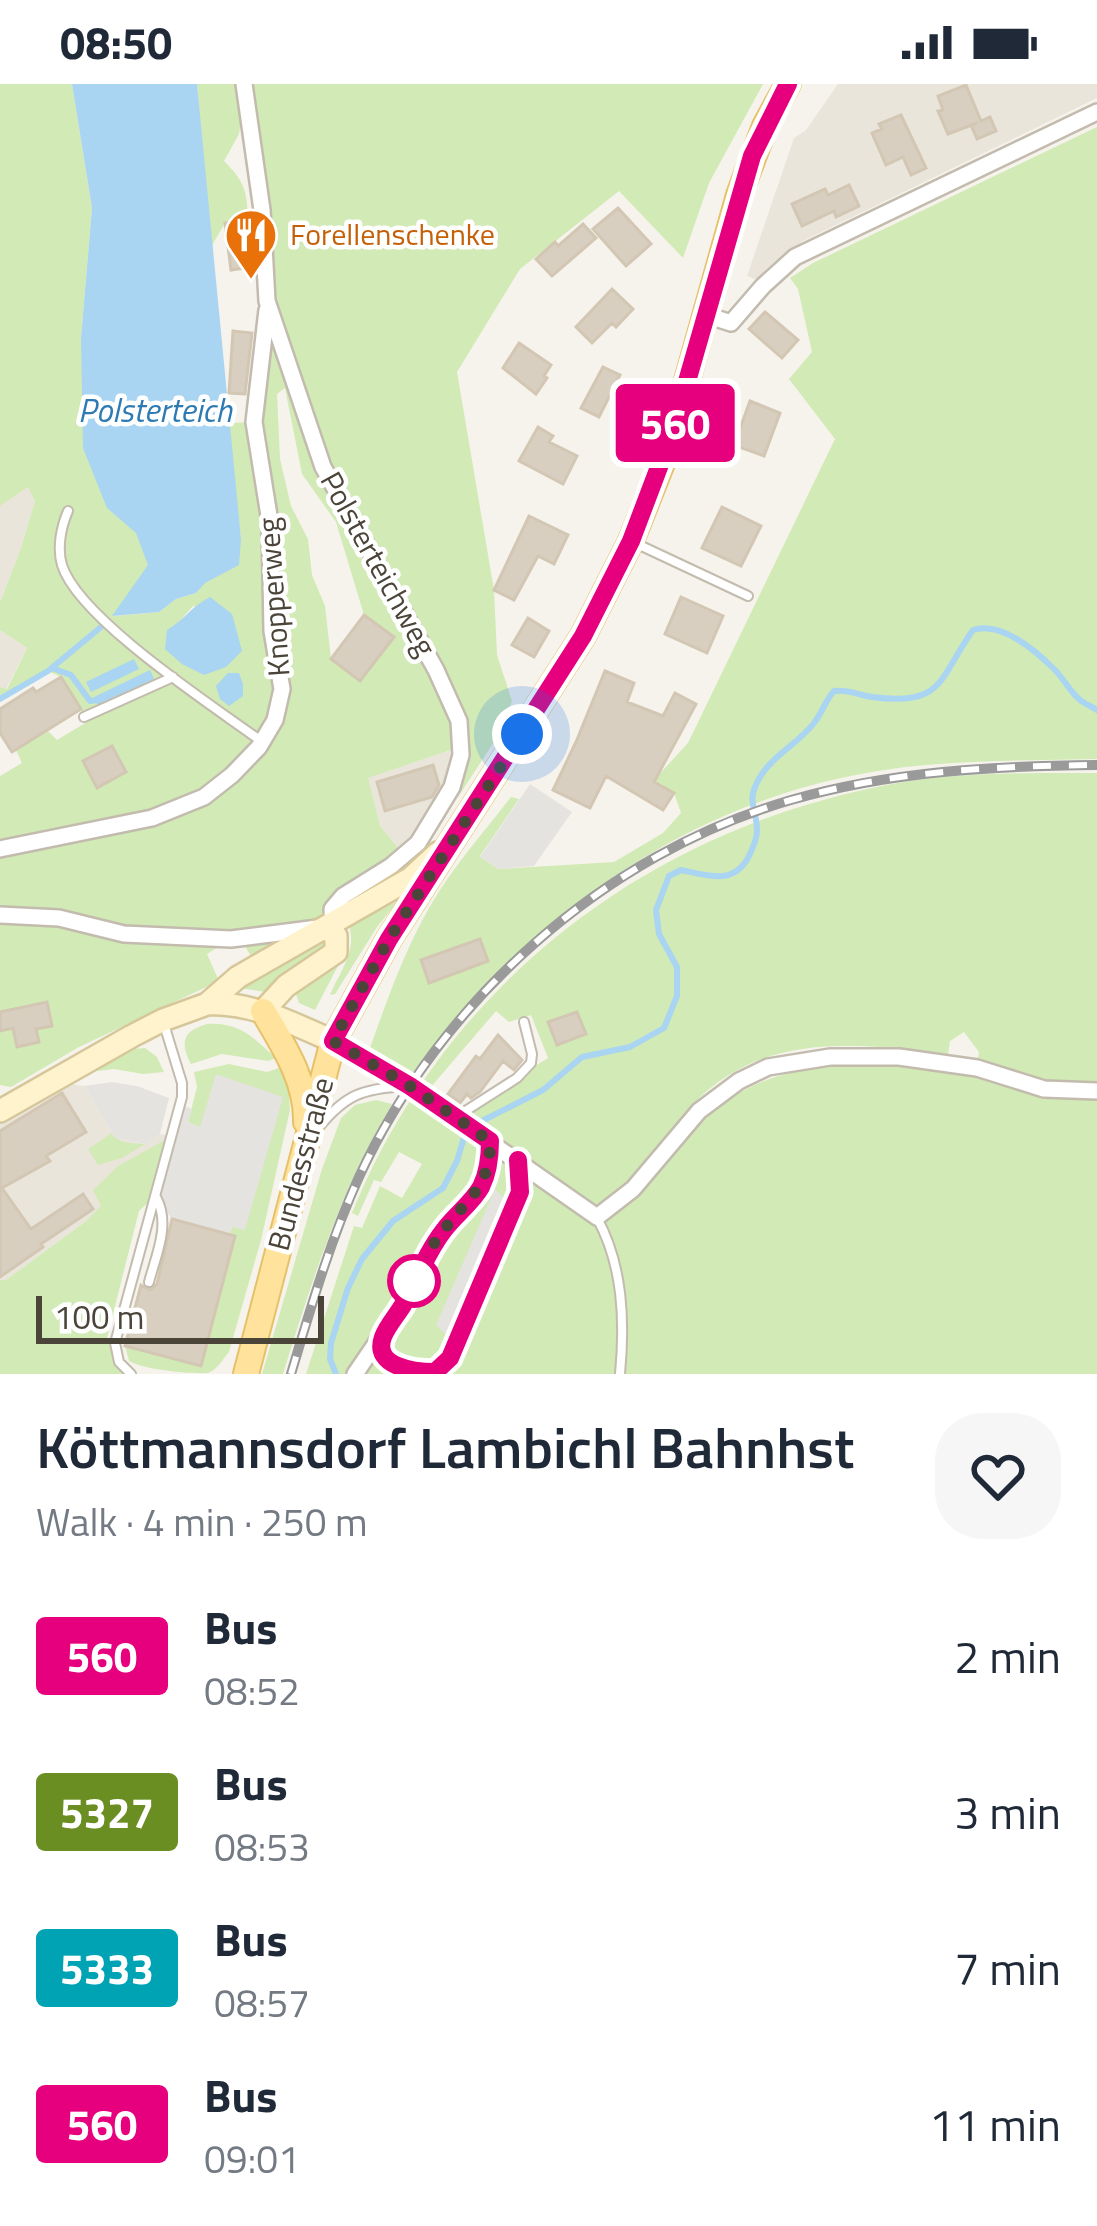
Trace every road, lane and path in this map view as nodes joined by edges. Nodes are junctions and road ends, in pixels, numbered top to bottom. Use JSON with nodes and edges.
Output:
{"nodes":[{"id":1,"x":244,"y":84,"type":"edge"},
{"id":2,"x":788,"y":84,"type":"edge"},
{"id":3,"x":1097,"y":112,"type":"edge"},
{"id":4,"x":268,"y":301,"type":"junction"},
{"id":5,"x":706,"y":316,"type":"junction"},
{"id":6,"x":68,"y":511,"type":"dead end"},
{"id":7,"x":631,"y":541,"type":"junction"},
{"id":8,"x":748,"y":596,"type":"dead end"},
{"id":9,"x":173,"y":676,"type":"junction"},
{"id":10,"x":84,"y":717,"type":"dead end"},
{"id":11,"x":262,"y":742,"type":"junction"},
{"id":12,"x":455,"y":835,"type":"junction"},
{"id":13,"x":0,"y":849,"type":"edge"},
{"id":14,"x":0,"y":915,"type":"edge"},
{"id":15,"x":329,"y":926,"type":"junction"},
{"id":16,"x":207,"y":1004,"type":"junction"},
{"id":17,"x":263,"y":1011,"type":"junction"},
{"id":18,"x":163,"y":1020,"type":"junction"},
{"id":19,"x":524,"y":1022,"type":"dead end"},
{"id":20,"x":333,"y":1041,"type":"junction"},
{"id":21,"x":416,"y":1091,"type":"junction"},
{"id":22,"x":1097,"y":1091,"type":"edge"},
{"id":23,"x":0,"y":1112,"type":"edge"},
{"id":24,"x":454,"y":1118,"type":"junction"},
{"id":25,"x":490,"y":1141,"type":"junction"},
{"id":26,"x":303,"y":1160,"type":"junction"},
{"id":27,"x":518,"y":1160,"type":"junction"},
{"id":28,"x":155,"y":1196,"type":"junction"},
{"id":29,"x":597,"y":1217,"type":"junction"},
{"id":30,"x":149,"y":1282,"type":"dead end"},
{"id":31,"x":381,"y":1340,"type":"junction"},
{"id":32,"x":130,"y":1374,"type":"edge"},
{"id":33,"x":246,"y":1374,"type":"edge"},
{"id":34,"x":355,"y":1374,"type":"edge"},
{"id":35,"x":620,"y":1374,"type":"edge"}],
"edges":[{"from":1,"to":4,"type":"street","name":"Polsterteichweg"},
{"from":2,"to":5,"type":"main road","name":"Bundesstraße"},
{"from":3,"to":5,"type":"street"},
{"from":4,"to":11,"type":"street","name":"Knopperweg"},
{"from":4,"to":15,"type":"street","name":"Polsterteichweg"},
{"from":5,"to":7,"type":"main road","name":"Bundesstraße"},
{"from":6,"to":9,"type":"lane"},
{"from":7,"to":8,"type":"lane"},
{"from":7,"to":12,"type":"main road","name":"Bundesstraße"},
{"from":9,"to":10,"type":"lane"},
{"from":9,"to":11,"type":"lane"},
{"from":11,"to":13,"type":"street","name":"Knopperweg"},
{"from":12,"to":15,"type":"main road"},
{"from":12,"to":20,"type":"main road","name":"Bundesstraße"},
{"from":14,"to":15,"type":"street"},
{"from":15,"to":16,"type":"main road"},
{"from":15,"to":17,"type":"main road"},
{"from":16,"to":17,"type":"main road"},
{"from":16,"to":18,"type":"main road"},
{"from":17,"to":20,"type":"main road"},
{"from":17,"to":26,"type":"main road"},
{"from":18,"to":23,"type":"main road"},
{"from":18,"to":28,"type":"lane"},
{"from":19,"to":24,"type":"lane"},
{"from":20,"to":21,"type":"street"},
{"from":20,"to":26,"type":"main road","name":"Bundesstraße"},
{"from":21,"to":24,"type":"street"},
{"from":21,"to":26,"type":"lane"},
{"from":22,"to":29,"type":"street"},
{"from":24,"to":25,"type":"street"},
{"from":25,"to":27,"type":"street"},
{"from":25,"to":31,"type":"street"},
{"from":26,"to":33,"type":"main road","name":"Bundesstraße"},
{"from":27,"to":29,"type":"street"},
{"from":27,"to":31,"type":"lane"},
{"from":28,"to":30,"type":"lane"},
{"from":28,"to":32,"type":"lane"},
{"from":29,"to":35,"type":"lane"},
{"from":31,"to":34,"type":"street"}]}
